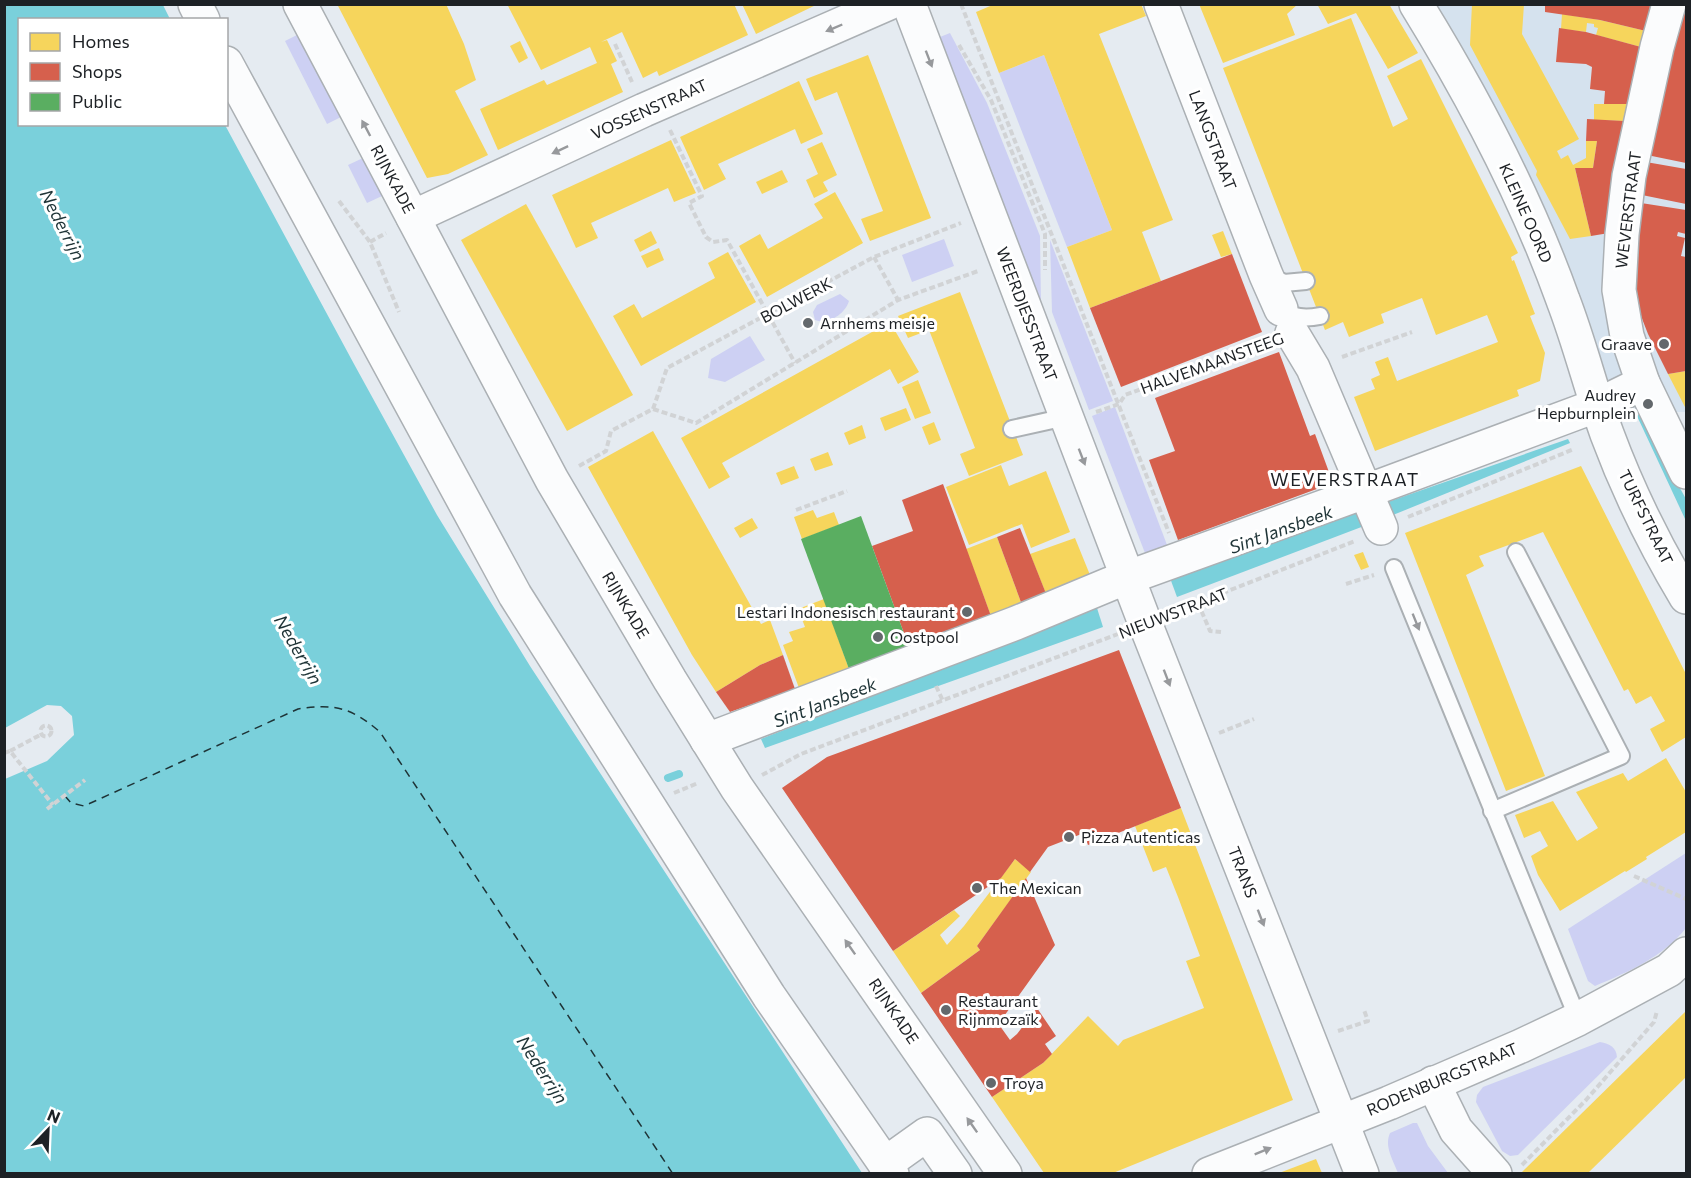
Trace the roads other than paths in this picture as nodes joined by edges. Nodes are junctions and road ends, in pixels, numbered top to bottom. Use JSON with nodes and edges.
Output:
{"nodes":[{"id":1,"x":195,"y":4,"type":"edge"},
{"id":2,"x":300,"y":4,"type":"edge"},
{"id":3,"x":887,"y":4,"type":"edge"},
{"id":4,"x":909,"y":4,"type":"edge"},
{"id":5,"x":1161,"y":4,"type":"edge"},
{"id":6,"x":1416,"y":4,"type":"edge"},
{"id":7,"x":1669,"y":4,"type":"edge"},
{"id":8,"x":202,"y":18,"type":"edge"},
{"id":9,"x":228,"y":67,"type":"edge"},
{"id":10,"x":413,"y":217,"type":"junction"},
{"id":11,"x":1266,"y":275,"type":"junction"},
{"id":12,"x":1306,"y":281,"type":"dead end"},
{"id":13,"x":1320,"y":316,"type":"dead end"},
{"id":14,"x":1287,"y":321,"type":"junction"},
{"id":15,"x":1643,"y":383,"type":"junction"},
{"id":16,"x":1066,"y":417,"type":"junction"},
{"id":17,"x":1603,"y":420,"type":"junction"},
{"id":18,"x":1012,"y":429,"type":"dead end"},
{"id":19,"x":1686,"y":472,"type":"edge"},
{"id":20,"x":1374,"y":511,"type":"junction"},
{"id":21,"x":1516,"y":552,"type":"dead end"},
{"id":22,"x":1394,"y":568,"type":"road end"},
{"id":23,"x":1128,"y":578,"type":"junction"},
{"id":24,"x":1686,"y":597,"type":"edge"},
{"id":25,"x":1145,"y":623,"type":"joint"},
{"id":26,"x":707,"y":740,"type":"junction"},
{"id":27,"x":1492,"y":811,"type":"junction"},
{"id":28,"x":1678,"y":962,"type":"edge"},
{"id":29,"x":1578,"y":1019,"type":"junction"},
{"id":30,"x":1433,"y":1083,"type":"junction"},
{"id":31,"x":1342,"y":1121,"type":"junction"},
{"id":32,"x":888,"y":1169,"type":"edge"},
{"id":33,"x":1508,"y":1169,"type":"edge"},
{"id":34,"x":955,"y":1173,"type":"edge"},
{"id":35,"x":1005,"y":1173,"type":"edge"},
{"id":36,"x":1209,"y":1173,"type":"edge"},
{"id":37,"x":1362,"y":1173,"type":"edge"}],
"edges":[{"from":1,"to":8,"type":"street"},
{"from":10,"to":2,"type":"street","name":"RIJNKADE","one_way":true},
{"from":3,"to":10,"type":"street","name":"VOSSENSTRAAT","one_way":true},
{"from":4,"to":16,"type":"street","name":"WEERDJESSTRAAT","one_way":true},
{"from":5,"to":11,"type":"street","name":"LANGSTRAAT"},
{"from":6,"to":17,"type":"street","name":"KLEINE OORD"},
{"from":7,"to":15,"type":"street","name":"WEVERSTRAAT"},
{"from":9,"to":32,"type":"street"},
{"from":10,"to":26,"type":"street","name":"RIJNKADE"},
{"from":11,"to":12,"type":"lane"},
{"from":11,"to":14,"type":"street","name":"LANGSTRAAT"},
{"from":13,"to":14,"type":"lane"},
{"from":14,"to":20,"type":"street","name":"LANGSTRAAT"},
{"from":15,"to":17,"type":"street"},
{"from":15,"to":19,"type":"street","name":"WEVERSTRAAT"},
{"from":16,"to":18,"type":"lane"},
{"from":16,"to":23,"type":"street","name":"WEERDJESSTRAAT","one_way":true},
{"from":17,"to":20,"type":"street"},
{"from":17,"to":24,"type":"street","name":"TURFSTRAAT"},
{"from":20,"to":23,"type":"street"},
{"from":21,"to":27,"type":"lane"},
{"from":22,"to":27,"type":"lane","one_way":true},
{"from":23,"to":25,"type":"street","name":"WEERDJESSTRAAT"},
{"from":23,"to":26,"type":"street"},
{"from":25,"to":31,"type":"street","name":"TRANS","one_way":true},
{"from":35,"to":26,"type":"street","name":"RIJNKADE","one_way":true},
{"from":27,"to":29,"type":"lane"},
{"from":28,"to":29,"type":"street","name":"RODENBURGSTRAAT"},
{"from":29,"to":30,"type":"street","name":"RODENBURGSTRAAT"},
{"from":30,"to":31,"type":"street","name":"RODENBURGSTRAAT"},
{"from":30,"to":33,"type":"street"},
{"from":36,"to":31,"type":"street","name":"RODENBURGSTRAAT","one_way":true},
{"from":31,"to":37,"type":"street","name":"TRANS"},
{"from":32,"to":34,"type":"street"}]}
